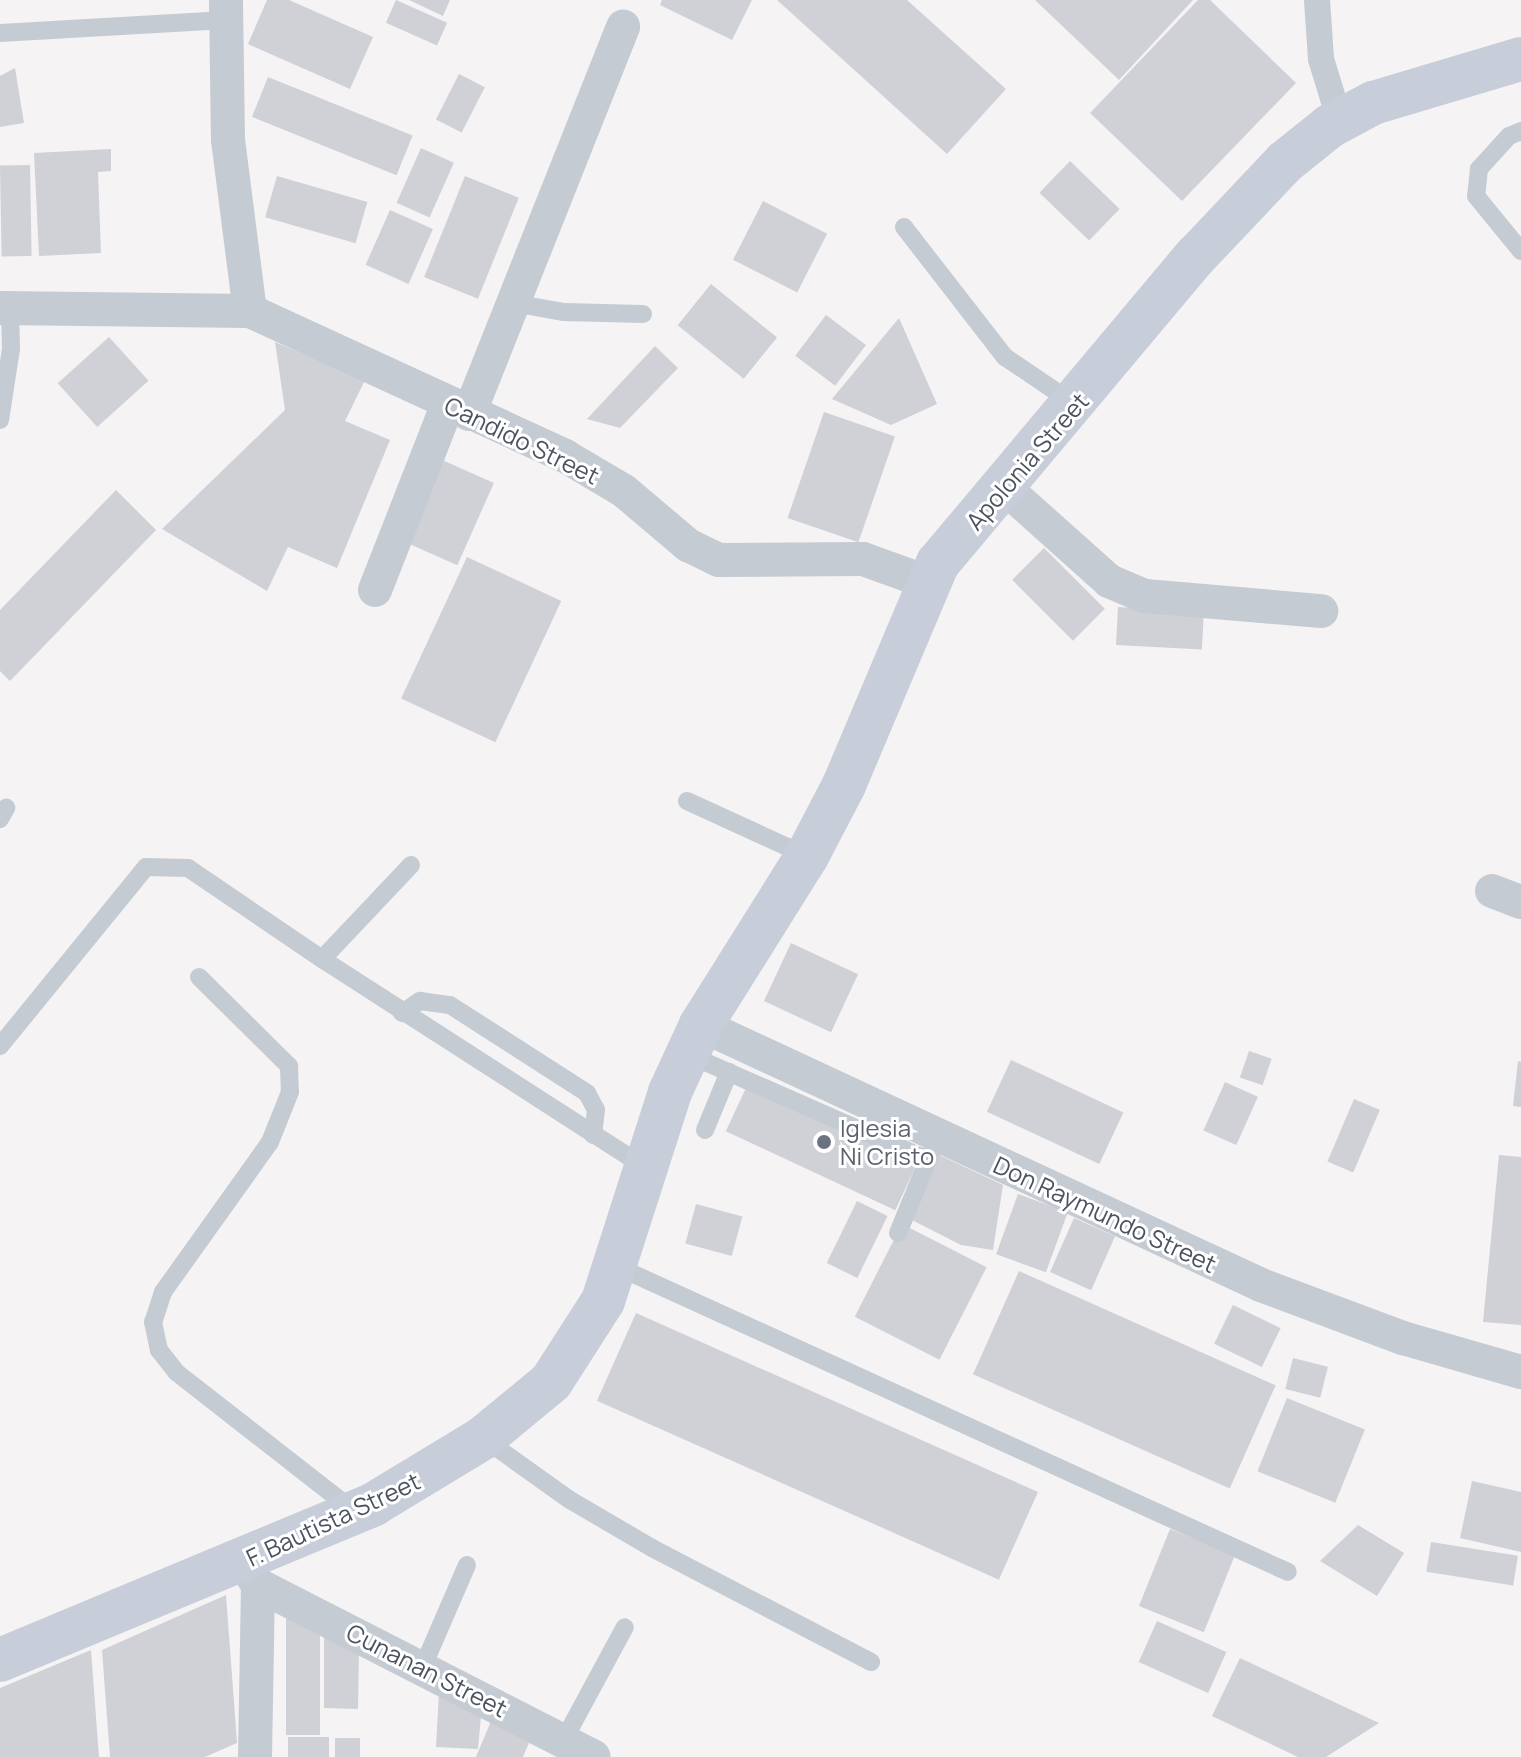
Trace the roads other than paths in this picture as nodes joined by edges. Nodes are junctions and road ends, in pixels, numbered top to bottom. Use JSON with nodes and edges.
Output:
{"nodes":[{"id":1,"x":1317,"y":0,"type":"edge"},
{"id":2,"x":226,"y":10,"type":"edge"},
{"id":3,"x":623,"y":27,"type":"dead end"},
{"id":4,"x":0,"y":33,"type":"edge"},
{"id":5,"x":1521,"y":59,"type":"edge"},
{"id":6,"x":1340,"y":121,"type":"junction"},
{"id":7,"x":1521,"y":131,"type":"edge"},
{"id":8,"x":904,"y":227,"type":"dead end"},
{"id":9,"x":1521,"y":251,"type":"edge"},
{"id":10,"x":513,"y":303,"type":"junction"},
{"id":11,"x":5,"y":308,"type":"edge"},
{"id":12,"x":250,"y":311,"type":"junction"},
{"id":13,"x":643,"y":314,"type":"dead end"},
{"id":14,"x":1076,"y":404,"type":"junction"},
{"id":15,"x":459,"y":409,"type":"junction"},
{"id":16,"x":0,"y":420,"type":"edge"},
{"id":17,"x":1004,"y":487,"type":"junction"},
{"id":18,"x":927,"y":582,"type":"junction"},
{"id":19,"x":375,"y":590,"type":"dead end"},
{"id":20,"x":1321,"y":611,"type":"dead end"},
{"id":21,"x":687,"y":801,"type":"dead end"},
{"id":22,"x":807,"y":856,"type":"junction"},
{"id":23,"x":411,"y":865,"type":"dead end"},
{"id":24,"x":322,"y":959,"type":"junction"},
{"id":25,"x":199,"y":977,"type":"dead end"},
{"id":26,"x":402,"y":1013,"type":"junction"},
{"id":27,"x":7,"y":1022,"type":"edge"},
{"id":28,"x":694,"y":1040,"type":"junction"},
{"id":29,"x":0,"y":1046,"type":"edge"},
{"id":30,"x":729,"y":1072,"type":"junction"},
{"id":31,"x":705,"y":1130,"type":"dead end"},
{"id":32,"x":593,"y":1135,"type":"junction"},
{"id":33,"x":933,"y":1148,"type":"junction"},
{"id":34,"x":645,"y":1167,"type":"junction"},
{"id":35,"x":898,"y":1233,"type":"dead end"},
{"id":36,"x":616,"y":1266,"type":"junction"},
{"id":37,"x":1521,"y":1372,"type":"edge"},
{"id":38,"x":483,"y":1438,"type":"junction"},
{"id":39,"x":356,"y":1513,"type":"junction"},
{"id":40,"x":467,"y":1565,"type":"dead end"},
{"id":41,"x":1288,"y":1572,"type":"dead end"},
{"id":42,"x":250,"y":1573,"type":"junction"},
{"id":43,"x":625,"y":1627,"type":"dead end"},
{"id":44,"x":0,"y":1660,"type":"edge"},
{"id":45,"x":871,"y":1662,"type":"dead end"},
{"id":46,"x":427,"y":1669,"type":"junction"},
{"id":47,"x":560,"y":1749,"type":"edge"},
{"id":48,"x":255,"y":1757,"type":"edge"},
{"id":49,"x":594,"y":1757,"type":"edge"}],
"edges":[{"from":1,"to":6,"type":"street"},
{"from":2,"to":4,"type":"lane"},
{"from":2,"to":12,"type":"street"},
{"from":3,"to":10,"type":"street"},
{"from":5,"to":6,"type":"main road","name":"Apolonia Street"},
{"from":6,"to":14,"type":"main road","name":"Apolonia Street"},
{"from":7,"to":9,"type":"lane"},
{"from":8,"to":14,"type":"lane"},
{"from":10,"to":13,"type":"lane"},
{"from":10,"to":15,"type":"street"},
{"from":11,"to":12,"type":"street","name":"Candido Street"},
{"from":11,"to":16,"type":"lane"},
{"from":12,"to":15,"type":"street","name":"Candido Street"},
{"from":14,"to":17,"type":"main road","name":"Apolonia Street"},
{"from":15,"to":18,"type":"street","name":"Candido Street"},
{"from":15,"to":19,"type":"street"},
{"from":17,"to":18,"type":"main road","name":"Apolonia Street"},
{"from":17,"to":20,"type":"street"},
{"from":18,"to":22,"type":"main road","name":"Apolonia Street"},
{"from":21,"to":22,"type":"lane"},
{"from":22,"to":28,"type":"main road","name":"Apolonia Street"},
{"from":23,"to":24,"type":"lane"},
{"from":24,"to":26,"type":"lane"},
{"from":24,"to":27,"type":"lane"},
{"from":25,"to":39,"type":"lane"},
{"from":26,"to":32,"type":"lane"},
{"from":26,"to":32,"type":"lane"},
{"from":27,"to":29,"type":"lane"},
{"from":28,"to":30,"type":"lane"},
{"from":28,"to":33,"type":"street","name":"Don Raymundo Street"},
{"from":28,"to":34,"type":"main road","name":"F. Bautista Street"},
{"from":30,"to":31,"type":"lane"},
{"from":30,"to":33,"type":"lane"},
{"from":32,"to":34,"type":"lane"},
{"from":33,"to":35,"type":"lane"},
{"from":33,"to":37,"type":"street","name":"Don Raymundo Street"},
{"from":34,"to":36,"type":"main road","name":"F. Bautista Street"},
{"from":36,"to":38,"type":"main road","name":"F. Bautista Street"},
{"from":36,"to":41,"type":"lane"},
{"from":38,"to":39,"type":"main road","name":"F. Bautista Street"},
{"from":38,"to":45,"type":"lane"},
{"from":39,"to":42,"type":"main road","name":"F. Bautista Street"},
{"from":40,"to":46,"type":"lane"},
{"from":42,"to":44,"type":"main road","name":"F. Bautista Street"},
{"from":42,"to":46,"type":"street","name":"Cunanan Street"},
{"from":42,"to":48,"type":"street"},
{"from":43,"to":47,"type":"lane"},
{"from":46,"to":47,"type":"street","name":"Cunanan Street"},
{"from":47,"to":49,"type":"street","name":"Cunanan Street"}]}
